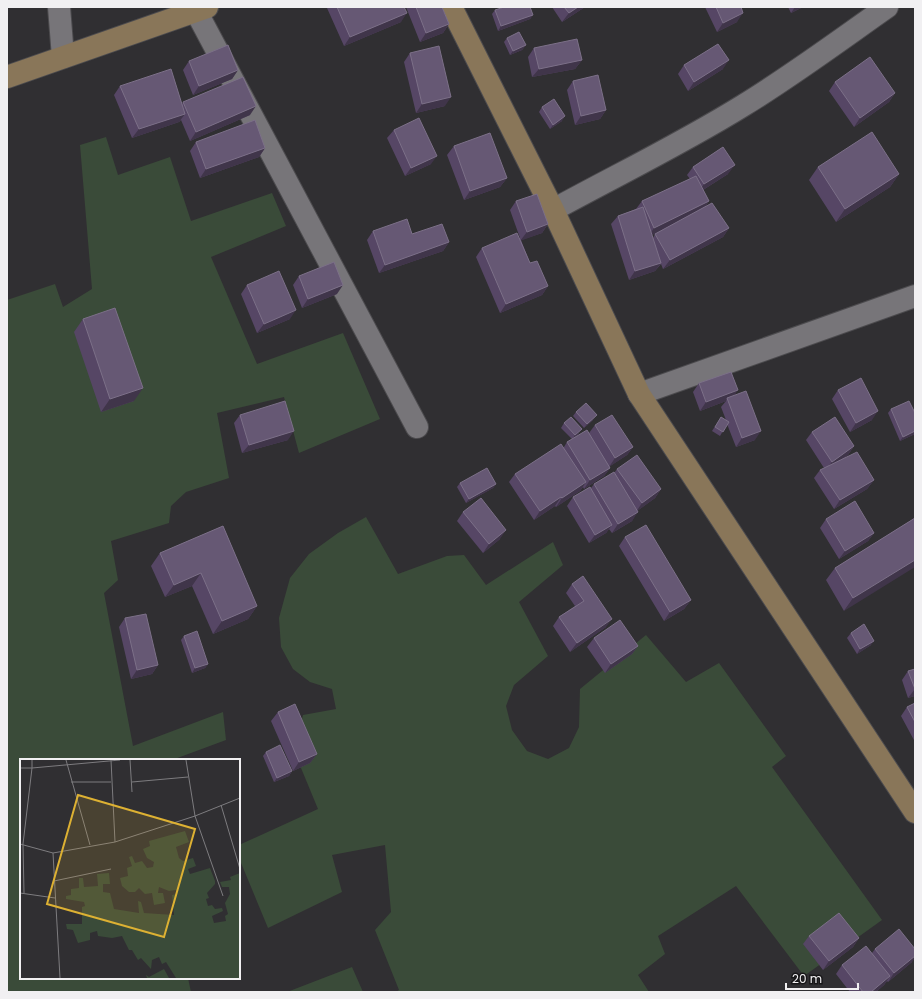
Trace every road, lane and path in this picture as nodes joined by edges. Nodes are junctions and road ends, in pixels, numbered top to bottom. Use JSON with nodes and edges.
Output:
{"nodes":[{"id":1,"x":59,"y":7,"type":"edge"},
{"id":2,"x":451,"y":7,"type":"edge"},
{"id":3,"x":886,"y":7,"type":"edge"},
{"id":4,"x":202,"y":9,"type":"edge"},
{"id":5,"x":63,"y":57,"type":"junction"},
{"id":6,"x":7,"y":77,"type":"edge"},
{"id":7,"x":553,"y":210,"type":"junction"},
{"id":8,"x":915,"y":296,"type":"edge"},
{"id":9,"x":639,"y":394,"type":"junction"},
{"id":10,"x":417,"y":427,"type":"dead end"},
{"id":11,"x":915,"y":812,"type":"edge"}],
"edges":[{"from":1,"to":5,"type":"street"},
{"from":2,"to":7,"type":"street"},
{"from":3,"to":7,"type":"street"},
{"from":4,"to":5,"type":"street"},
{"from":4,"to":10,"type":"street"},
{"from":5,"to":6,"type":"street"},
{"from":7,"to":9,"type":"street"},
{"from":8,"to":9,"type":"street"},
{"from":9,"to":11,"type":"street"}]}
